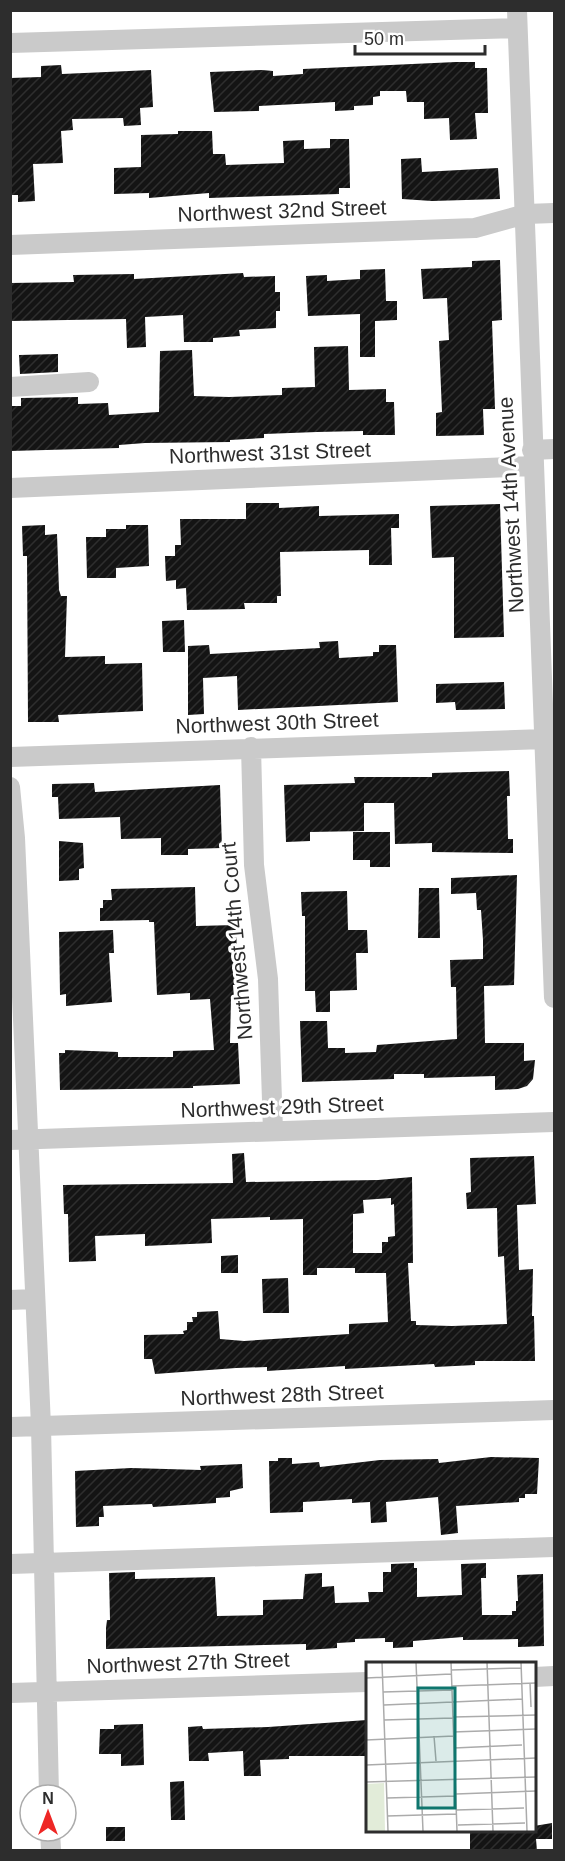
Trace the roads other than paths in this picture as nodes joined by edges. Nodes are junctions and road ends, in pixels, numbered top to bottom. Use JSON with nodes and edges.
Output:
{"nodes":[{"id":1,"x":517,"y":19,"type":"edge"},
{"id":2,"x":10,"y":43,"type":"edge"},
{"id":3,"x":555,"y":213,"type":"edge"},
{"id":4,"x":525,"y":214,"type":"junction"},
{"id":5,"x":10,"y":245,"type":"edge"},
{"id":6,"x":89,"y":382,"type":"dead end"},
{"id":7,"x":10,"y":387,"type":"edge"},
{"id":8,"x":555,"y":449,"type":"edge"},
{"id":9,"x":532,"y":458,"type":"junction"},
{"id":10,"x":10,"y":488,"type":"edge"},
{"id":11,"x":549,"y":689,"type":"edge"},
{"id":12,"x":545,"y":739,"type":"junction"},
{"id":13,"x":251,"y":747,"type":"junction"},
{"id":14,"x":10,"y":757,"type":"edge"},
{"id":15,"x":10,"y":787,"type":"edge"},
{"id":16,"x":553,"y":929,"type":"edge"},
{"id":17,"x":555,"y":998,"type":"edge"},
{"id":18,"x":555,"y":1122,"type":"edge"},
{"id":19,"x":273,"y":1131,"type":"junction"},
{"id":20,"x":18,"y":1139,"type":"edge"},
{"id":21,"x":34,"y":1299,"type":"junction"},
{"id":22,"x":10,"y":1300,"type":"edge"},
{"id":23,"x":555,"y":1410,"type":"edge"},
{"id":24,"x":41,"y":1426,"type":"junction"},
{"id":25,"x":10,"y":1427,"type":"edge"},
{"id":26,"x":555,"y":1547,"type":"edge"},
{"id":27,"x":43,"y":1562,"type":"junction"},
{"id":28,"x":10,"y":1564,"type":"edge"},
{"id":29,"x":555,"y":1676,"type":"edge"},
{"id":30,"x":535,"y":1677,"type":"edge"},
{"id":31,"x":366,"y":1682,"type":"edge"},
{"id":32,"x":45,"y":1692,"type":"junction"},
{"id":33,"x":10,"y":1693,"type":"edge"},
{"id":34,"x":49,"y":1783,"type":"edge"}],
"edges":[{"from":1,"to":2,"type":"street"},
{"from":1,"to":4,"type":"street","name":"Northwest 14th Avenue"},
{"from":3,"to":4,"type":"street","name":"Northwest 32nd Street"},
{"from":4,"to":5,"type":"street","name":"Northwest 32nd Street"},
{"from":4,"to":9,"type":"street","name":"Northwest 14th Avenue"},
{"from":6,"to":7,"type":"street"},
{"from":8,"to":9,"type":"street","name":"Northwest 31st Street"},
{"from":9,"to":10,"type":"street","name":"Northwest 31st Street"},
{"from":9,"to":11,"type":"street","name":"Northwest 14th Avenue"},
{"from":11,"to":12,"type":"street","name":"Northwest 14th Avenue"},
{"from":12,"to":13,"type":"street","name":"Northwest 30th Street"},
{"from":12,"to":16,"type":"street","name":"Northwest 14th Avenue"},
{"from":13,"to":14,"type":"street","name":"Northwest 30th Street"},
{"from":13,"to":19,"type":"street","name":"Northwest 14th Court"},
{"from":15,"to":20,"type":"street"},
{"from":16,"to":17,"type":"street","name":"Northwest 14th Avenue"},
{"from":18,"to":19,"type":"street","name":"Northwest 29th Street"},
{"from":19,"to":20,"type":"street","name":"Northwest 29th Street"},
{"from":20,"to":21,"type":"street"},
{"from":21,"to":22,"type":"street"},
{"from":21,"to":24,"type":"street"},
{"from":23,"to":24,"type":"street","name":"Northwest 28th Street"},
{"from":24,"to":25,"type":"street","name":"Northwest 28th Street"},
{"from":24,"to":27,"type":"street"},
{"from":26,"to":27,"type":"street"},
{"from":27,"to":28,"type":"street"},
{"from":27,"to":32,"type":"street"},
{"from":29,"to":30,"type":"street"},
{"from":31,"to":32,"type":"street","name":"Northwest 27th Street"},
{"from":32,"to":33,"type":"street","name":"Northwest 27th Street"},
{"from":32,"to":34,"type":"street"}]}
